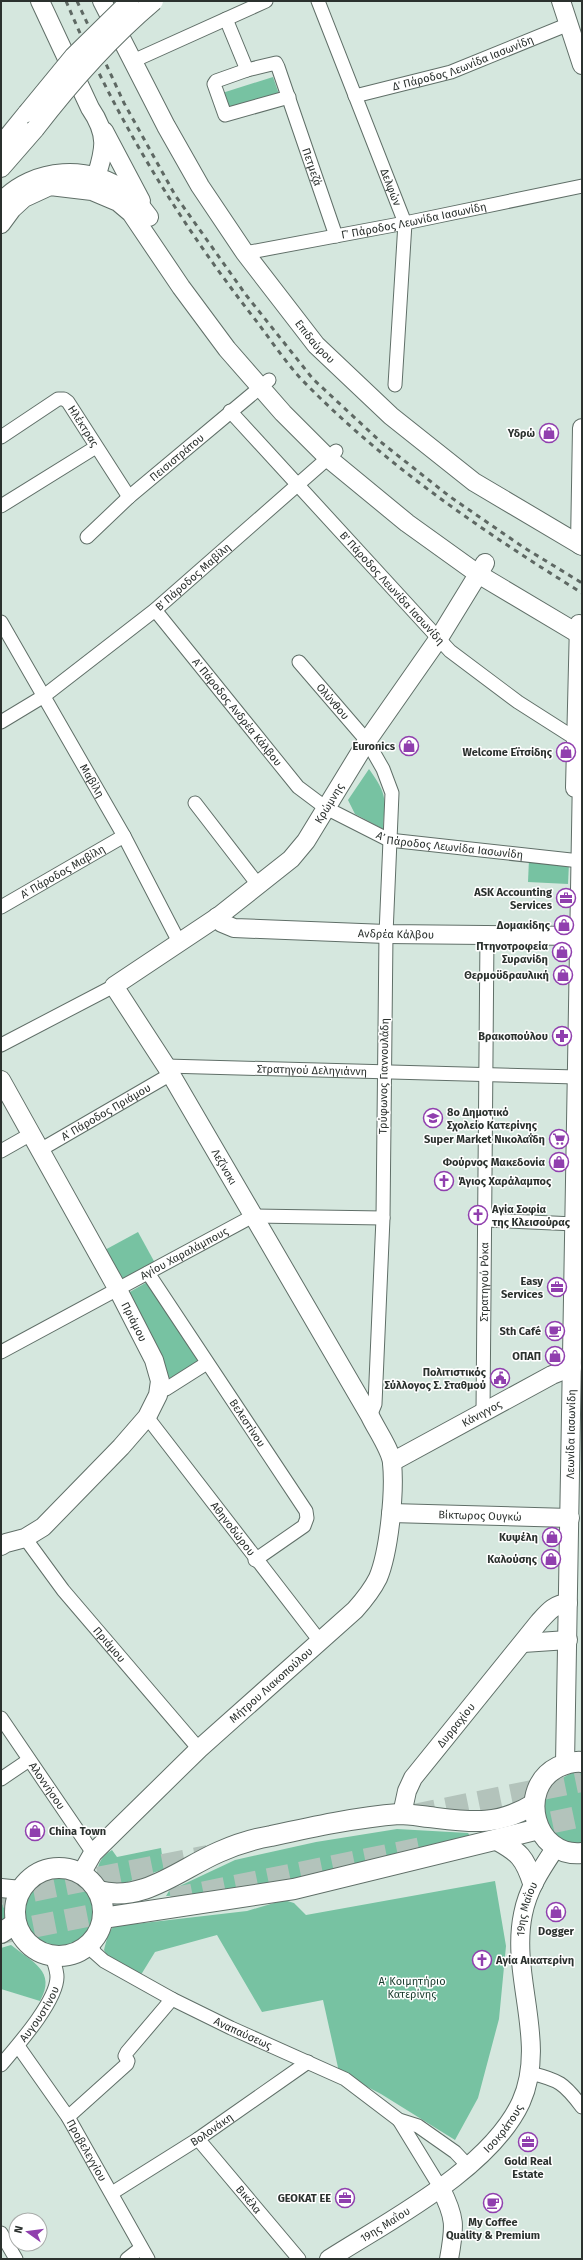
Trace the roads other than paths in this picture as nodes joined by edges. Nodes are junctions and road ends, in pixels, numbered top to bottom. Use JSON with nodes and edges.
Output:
{"nodes":[{"id":1,"x":40,"y":1,"type":"edge"},
{"id":2,"x":102,"y":1,"type":"edge"},
{"id":3,"x":130,"y":1,"type":"edge"},
{"id":4,"x":154,"y":1,"type":"edge"},
{"id":5,"x":266,"y":1,"type":"edge"},
{"id":6,"x":318,"y":1,"type":"edge"},
{"id":7,"x":561,"y":1,"type":"edge"},
{"id":8,"x":226,"y":19,"type":"junction"},
{"id":9,"x":569,"y":24,"type":"junction"},
{"id":10,"x":133,"y":61,"type":"junction"},
{"id":11,"x":582,"y":65,"type":"edge"},
{"id":12,"x":247,"y":70,"type":"junction"},
{"id":13,"x":355,"y":96,"type":"junction"},
{"id":14,"x":289,"y":97,"type":"junction"},
{"id":15,"x":90,"y":108,"type":"junction"},
{"id":16,"x":31,"y":121,"type":"junction"},
{"id":17,"x":100,"y":123,"type":"junction"},
{"id":18,"x":1,"y":145,"type":"edge"},
{"id":19,"x":1,"y":168,"type":"edge"},
{"id":20,"x":88,"y":183,"type":"junction"},
{"id":21,"x":582,"y":186,"type":"edge"},
{"id":22,"x":1,"y":202,"type":"edge"},
{"id":23,"x":152,"y":221,"type":"junction"},
{"id":24,"x":404,"y":223,"type":"junction"},
{"id":25,"x":1,"y":224,"type":"edge"},
{"id":26,"x":336,"y":236,"type":"junction"},
{"id":27,"x":245,"y":253,"type":"junction"},
{"id":28,"x":264,"y":384,"type":"junction"},
{"id":29,"x":395,"y":385,"type":"dead end"},
{"id":30,"x":230,"y":411,"type":"junction"},
{"id":31,"x":582,"y":428,"type":"edge"},
{"id":32,"x":1,"y":437,"type":"edge"},
{"id":33,"x":96,"y":447,"type":"junction"},
{"id":34,"x":332,"y":455,"type":"junction"},
{"id":35,"x":298,"y":485,"type":"junction"},
{"id":36,"x":129,"y":498,"type":"junction"},
{"id":37,"x":1,"y":506,"type":"edge"},
{"id":38,"x":87,"y":537,"type":"dead end"},
{"id":39,"x":581,"y":546,"type":"edge"},
{"id":40,"x":481,"y":568,"type":"junction"},
{"id":41,"x":155,"y":610,"type":"junction"},
{"id":42,"x":1,"y":622,"type":"edge"},
{"id":43,"x":580,"y":629,"type":"edge"},
{"id":44,"x":439,"y":638,"type":"junction"},
{"id":45,"x":299,"y":662,"type":"dead end"},
{"id":46,"x":44,"y":696,"type":"junction"},
{"id":47,"x":1,"y":722,"type":"edge"},
{"id":48,"x":576,"y":739,"type":"junction"},
{"id":49,"x":367,"y":741,"type":"junction"},
{"id":50,"x":582,"y":774,"type":"edge"},
{"id":51,"x":195,"y":803,"type":"dead end"},
{"id":52,"x":326,"y":808,"type":"junction"},
{"id":53,"x":581,"y":820,"type":"edge"},
{"id":54,"x":124,"y":836,"type":"junction"},
{"id":55,"x":389,"y":840,"type":"junction"},
{"id":56,"x":580,"y":861,"type":"junction"},
{"id":57,"x":259,"y":886,"type":"junction"},
{"id":58,"x":1,"y":907,"type":"edge"},
{"id":59,"x":217,"y":917,"type":"junction"},
{"id":60,"x":386,"y":934,"type":"junction"},
{"id":61,"x":487,"y":934,"type":"junction"},
{"id":62,"x":581,"y":936,"type":"edge"},
{"id":63,"x":179,"y":942,"type":"junction"},
{"id":64,"x":114,"y":986,"type":"junction"},
{"id":65,"x":1,"y":1045,"type":"edge"},
{"id":66,"x":580,"y":1055,"type":"edge"},
{"id":67,"x":168,"y":1070,"type":"junction"},
{"id":68,"x":384,"y":1073,"type":"junction"},
{"id":69,"x":487,"y":1075,"type":"junction"},
{"id":70,"x":578,"y":1077,"type":"junction"},
{"id":71,"x":1,"y":1080,"type":"edge"},
{"id":72,"x":31,"y":1134,"type":"junction"},
{"id":73,"x":40,"y":1150,"type":"junction"},
{"id":74,"x":1,"y":1151,"type":"edge"},
{"id":75,"x":579,"y":1155,"type":"edge"},
{"id":76,"x":253,"y":1216,"type":"junction"},
{"id":77,"x":382,"y":1218,"type":"junction"},
{"id":78,"x":485,"y":1220,"type":"junction"},
{"id":79,"x":575,"y":1224,"type":"junction"},
{"id":80,"x":148,"y":1273,"type":"junction"},
{"id":81,"x":118,"y":1288,"type":"junction"},
{"id":82,"x":1,"y":1352,"type":"edge"},
{"id":83,"x":207,"y":1362,"type":"junction"},
{"id":84,"x":572,"y":1367,"type":"junction"},
{"id":85,"x":159,"y":1388,"type":"junction"},
{"id":86,"x":483,"y":1413,"type":"junction"},
{"id":87,"x":370,"y":1416,"type":"junction"},
{"id":88,"x":147,"y":1417,"type":"junction"},
{"id":89,"x":392,"y":1462,"type":"junction"},
{"id":90,"x":391,"y":1513,"type":"junction"},
{"id":91,"x":574,"y":1529,"type":"edge"},
{"id":92,"x":25,"y":1538,"type":"junction"},
{"id":93,"x":3,"y":1539,"type":"edge"},
{"id":94,"x":255,"y":1560,"type":"junction"},
{"id":95,"x":568,"y":1603,"type":"junction"},
{"id":96,"x":319,"y":1640,"type":"junction"},
{"id":97,"x":568,"y":1640,"type":"junction"},
{"id":98,"x":523,"y":1643,"type":"junction"},
{"id":99,"x":1,"y":1718,"type":"edge"},
{"id":100,"x":199,"y":1749,"type":"junction"},
{"id":101,"x":29,"y":1760,"type":"junction"},
{"id":102,"x":574,"y":1763,"type":"edge"},
{"id":103,"x":1,"y":1779,"type":"edge"},
{"id":104,"x":534,"y":1804,"type":"junction"},
{"id":105,"x":402,"y":1814,"type":"junction"},
{"id":106,"x":539,"y":1829,"type":"junction"},
{"id":107,"x":496,"y":1840,"type":"junction"},
{"id":108,"x":556,"y":1847,"type":"junction"},
{"id":109,"x":93,"y":1853,"type":"junction"},
{"id":110,"x":582,"y":1853,"type":"edge"},
{"id":111,"x":81,"y":1874,"type":"junction"},
{"id":112,"x":533,"y":1883,"type":"junction"},
{"id":113,"x":1,"y":1888,"type":"edge"},
{"id":114,"x":21,"y":1890,"type":"junction"},
{"id":115,"x":98,"y":1892,"type":"junction"},
{"id":116,"x":103,"y":1918,"type":"junction"},
{"id":117,"x":9,"y":1928,"type":"edge"},
{"id":118,"x":90,"y":1944,"type":"junction"},
{"id":119,"x":52,"y":1956,"type":"junction"},
{"id":120,"x":172,"y":1999,"type":"junction"},
{"id":121,"x":18,"y":2046,"type":"junction"},
{"id":122,"x":531,"y":2049,"type":"joint"},
{"id":123,"x":308,"y":2062,"type":"junction"},
{"id":124,"x":1,"y":2065,"type":"edge"},
{"id":125,"x":530,"y":2073,"type":"junction"},
{"id":126,"x":582,"y":2107,"type":"edge"},
{"id":127,"x":68,"y":2117,"type":"junction"},
{"id":128,"x":399,"y":2120,"type":"junction"},
{"id":129,"x":198,"y":2139,"type":"junction"},
{"id":130,"x":469,"y":2167,"type":"junction"},
{"id":131,"x":440,"y":2187,"type":"junction"},
{"id":132,"x":112,"y":2193,"type":"junction"},
{"id":133,"x":1,"y":2233,"type":"edge"},
{"id":134,"x":145,"y":2253,"type":"edge"},
{"id":135,"x":16,"y":2259,"type":"edge"},
{"id":136,"x":127,"y":2259,"type":"edge"},
{"id":137,"x":299,"y":2259,"type":"edge"},
{"id":138,"x":330,"y":2259,"type":"edge"},
{"id":139,"x":449,"y":2259,"type":"edge"}],
"edges":[{"from":1,"to":15,"type":"street"},
{"from":2,"to":10,"type":"street","name":"Επιδαύρου"},
{"from":3,"to":16,"type":"street","bridge":true},
{"from":4,"to":16,"type":"street","bridge":true},
{"from":5,"to":8,"type":"street"},
{"from":6,"to":13,"type":"street","name":"Δελφών"},
{"from":7,"to":9,"type":"street"},
{"from":8,"to":10,"type":"street"},
{"from":8,"to":12,"type":"street"},
{"from":9,"to":11,"type":"street"},
{"from":9,"to":13,"type":"street","name":"Δ΄ Πάροδος Λεωνίδα Ιασωνίδη"},
{"from":10,"to":27,"type":"street","name":"Επιδαύρου"},
{"from":12,"to":14,"type":"street","name":"Πετμεζά"},
{"from":12,"to":14,"type":"street","name":"Πετμεζά"},
{"from":13,"to":24,"type":"street","name":"Δελφών"},
{"from":14,"to":26,"type":"street","name":"Πετμεζά"},
{"from":15,"to":17,"type":"street"},
{"from":15,"to":20,"type":"street"},
{"from":16,"to":18,"type":"street"},
{"from":16,"to":19,"type":"street"},
{"from":17,"to":20,"type":"street"},
{"from":17,"to":23,"type":"street"},
{"from":20,"to":22,"type":"street"},
{"from":20,"to":23,"type":"street"},
{"from":20,"to":25,"type":"street"},
{"from":20,"to":28,"type":"street"},
{"from":21,"to":24,"type":"street","name":"Γ΄ Πάροδος Λεωνίδα Ιασωνίδη"},
{"from":23,"to":28,"type":"street"},
{"from":24,"to":26,"type":"street","name":"Γ΄ Πάροδος Λεωνίδα Ιασωνίδη"},
{"from":24,"to":29,"type":"street","name":"Δελφών"},
{"from":26,"to":27,"type":"street","name":"Γ΄ Πάροδος Λεωνίδα Ιασωνίδη"},
{"from":27,"to":39,"type":"street","name":"Επιδαύρου"},
{"from":28,"to":30,"type":"street","name":"Πεισιστράτου"},
{"from":28,"to":34,"type":"street"},
{"from":30,"to":35,"type":"street","name":"Β΄ Πάροδος Λεωνίδα Ιασωνίδη"},
{"from":30,"to":36,"type":"street","name":"Πεισιστράτου"},
{"from":31,"to":39,"type":"street"},
{"from":32,"to":33,"type":"street","name":"Ηλέκτρας"},
{"from":33,"to":36,"type":"street","name":"Ηλέκτρας"},
{"from":33,"to":37,"type":"street"},
{"from":34,"to":35,"type":"street","name":"Β΄ Πάροδος Μαβίλη"},
{"from":34,"to":40,"type":"street"},
{"from":35,"to":41,"type":"street","name":"Β΄ Πάροδος Μαβίλη"},
{"from":35,"to":44,"type":"street","name":"Β΄ Πάροδος Λεωνίδα Ιασωνίδη"},
{"from":36,"to":38,"type":"street","name":"Πεισιστράτου"},
{"from":40,"to":43,"type":"street"},
{"from":40,"to":44,"type":"street","name":"Κρώμνης"},
{"from":41,"to":46,"type":"street","name":"Β΄ Πάροδος Μαβίλη"},
{"from":41,"to":52,"type":"street","name":"Α΄ Πάροδος Ανδρέα Κάλβου"},
{"from":42,"to":46,"type":"street","name":"Μαβίλη"},
{"from":43,"to":48,"type":"street"},
{"from":44,"to":48,"type":"street","name":"Β΄ Πάροδος Λεωνίδα Ιασωνίδη"},
{"from":44,"to":49,"type":"street","name":"Κρώμνης"},
{"from":45,"to":49,"type":"street","name":"Ολύνθου"},
{"from":46,"to":47,"type":"street","name":"Β΄ Πάροδος Μαβίλη"},
{"from":46,"to":54,"type":"street","name":"Μαβίλη"},
{"from":48,"to":53,"type":"street"},
{"from":49,"to":52,"type":"street","name":"Κρώμνης"},
{"from":49,"to":55,"type":"street","name":"Τρύφωνος Γιαννουλάδη"},
{"from":50,"to":53,"type":"street"},
{"from":51,"to":57,"type":"street"},
{"from":52,"to":55,"type":"street","name":"Α΄ Πάροδος Λεωνίδα Ιασωνίδη"},
{"from":52,"to":57,"type":"street","name":"Κρώμνης"},
{"from":53,"to":56,"type":"street","name":"Λεωνίδα Ιασωνίδη"},
{"from":54,"to":58,"type":"street","name":"Α΄ Πάροδος Μαβίλη"},
{"from":54,"to":63,"type":"street","name":"Μαβίλη"},
{"from":55,"to":56,"type":"street","name":"Α΄ Πάροδος Λεωνίδα Ιασωνίδη"},
{"from":55,"to":60,"type":"street","name":"Τρύφωνος Γιαννουλάδη"},
{"from":56,"to":62,"type":"street","name":"Λεωνίδα Ιασωνίδη"},
{"from":57,"to":59,"type":"street","name":"Κρώμνης"},
{"from":59,"to":60,"type":"street","name":"Ανδρέα Κάλβου"},
{"from":59,"to":63,"type":"street","name":"Κρώμνης"},
{"from":60,"to":61,"type":"street","name":"Ανδρέα Κάλβου"},
{"from":60,"to":68,"type":"street","name":"Τρύφωνος Γιαννουλάδη"},
{"from":61,"to":62,"type":"street","name":"Ανδρέα Κάλβου"},
{"from":61,"to":69,"type":"street","name":"Στρατηγού Ρόκα"},
{"from":62,"to":66,"type":"street","name":"Λεωνίδα Ιασωνίδη"},
{"from":63,"to":64,"type":"street","name":"Κρώμνης"},
{"from":64,"to":65,"type":"street"},
{"from":64,"to":67,"type":"street","name":"Λεζίνσκι"},
{"from":66,"to":70,"type":"street","name":"Λεωνίδα Ιασωνίδη"},
{"from":67,"to":68,"type":"street","name":"Στρατηγού Δεληγιάννη"},
{"from":67,"to":73,"type":"street","name":"Α΄ Πάροδος Πριάμου"},
{"from":67,"to":76,"type":"street","name":"Λεζίνσκι"},
{"from":68,"to":69,"type":"street","name":"Στρατηγού Δεληγιάννη"},
{"from":68,"to":77,"type":"street","name":"Τρύφωνος Γιαννουλάδη"},
{"from":69,"to":70,"type":"street","name":"Στρατηγού Δεληγιάννη"},
{"from":69,"to":78,"type":"street","name":"Στρατηγού Ρόκα"},
{"from":70,"to":75,"type":"street","name":"Λεωνίδα Ιασωνίδη"},
{"from":71,"to":72,"type":"street","name":"Πριάμου"},
{"from":72,"to":73,"type":"street","name":"Πριάμου"},
{"from":72,"to":74,"type":"street"},
{"from":73,"to":81,"type":"street","name":"Πριάμου"},
{"from":75,"to":79,"type":"street","name":"Λεωνίδα Ιασωνίδη"},
{"from":76,"to":77,"type":"street","name":"Αγίου Χαραλάμπους"},
{"from":76,"to":80,"type":"street","name":"Αγίου Χαραλάμπους"},
{"from":76,"to":87,"type":"street","name":"Λεζίνσκι"},
{"from":77,"to":87,"type":"street","name":"Τρύφωνος Γιαννουλάδη"},
{"from":78,"to":79,"type":"street"},
{"from":78,"to":86,"type":"street","name":"Στρατηγού Ρόκα"},
{"from":79,"to":84,"type":"street","name":"Λεωνίδα Ιασωνίδη"},
{"from":80,"to":81,"type":"street","name":"Αγίου Χαραλάμπους"},
{"from":80,"to":83,"type":"street","name":"Βελεστίνου"},
{"from":81,"to":82,"type":"street","name":"Αγίου Χαραλάμπους"},
{"from":81,"to":85,"type":"street","name":"Πριάμου"},
{"from":83,"to":85,"type":"street"},
{"from":83,"to":94,"type":"street","name":"Βελεστίνου"},
{"from":84,"to":86,"type":"street","name":"Κάνιγγος"},
{"from":84,"to":91,"type":"street","name":"Λεωνίδα Ιασωνίδη"},
{"from":85,"to":88,"type":"street","name":"Πριάμου"},
{"from":86,"to":89,"type":"street","name":"Κάνιγγος"},
{"from":87,"to":89,"type":"street","name":"Λεζίνσκι"},
{"from":88,"to":92,"type":"street","name":"Πριάμου"},
{"from":88,"to":94,"type":"street","name":"Αθηνοδώρου"},
{"from":89,"to":90,"type":"street","name":"Μήτρου Λιακοπούλου"},
{"from":90,"to":91,"type":"street","name":"Βίκτωρος Ουγκώ"},
{"from":90,"to":96,"type":"street","name":"Μήτρου Λιακοπούλου"},
{"from":91,"to":95,"type":"street","name":"Λεωνίδα Ιασωνίδη"},
{"from":92,"to":93,"type":"street","name":"Πριάμου"},
{"from":92,"to":100,"type":"street","name":"Πριάμου"},
{"from":94,"to":96,"type":"street","name":"Αθηνοδώρου"},
{"from":95,"to":97,"type":"street","name":"Λεωνίδα Ιασωνίδη"},
{"from":95,"to":98,"type":"street","name":"Δυρραχίου"},
{"from":96,"to":100,"type":"street","name":"Μήτρου Λιακοπούλου"},
{"from":97,"to":98,"type":"street"},
{"from":97,"to":102,"type":"street","name":"Λεωνίδα Ιασωνίδη"},
{"from":98,"to":105,"type":"street","name":"Δυρραχίου"},
{"from":99,"to":101,"type":"street","name":"Αλοννήσου"},
{"from":100,"to":109,"type":"street","name":"Μήτρου Λιακοπούλου"},
{"from":101,"to":103,"type":"street"},
{"from":101,"to":109,"type":"street","name":"Αλοννήσου"},
{"from":102,"to":104,"type":"main road"},
{"from":104,"to":105,"type":"main road"},
{"from":104,"to":106,"type":"main road"},
{"from":105,"to":115,"type":"main road"},
{"from":106,"to":107,"type":"main road"},
{"from":106,"to":108,"type":"main road"},
{"from":107,"to":112,"type":"main road"},
{"from":107,"to":116,"type":"main road"},
{"from":108,"to":110,"type":"main road"},
{"from":108,"to":112,"type":"street","name":"19ης Μαΐου"},
{"from":109,"to":111,"type":"street","name":"Μήτρου Λιακοπούλου"},
{"from":111,"to":114,"type":"main road"},
{"from":111,"to":115,"type":"main road"},
{"from":112,"to":122,"type":"street","name":"19ης Μαΐου"},
{"from":113,"to":114,"type":"street"},
{"from":114,"to":117,"type":"main road"},
{"from":115,"to":116,"type":"main road"},
{"from":116,"to":118,"type":"main road"},
{"from":117,"to":119,"type":"main road"},
{"from":118,"to":119,"type":"main road"},
{"from":118,"to":120,"type":"street","name":"Αναπαύσεως"},
{"from":119,"to":121,"type":"street","name":"Αυγουστίνου"},
{"from":120,"to":123,"type":"street","name":"Αναπαύσεως"},
{"from":120,"to":127,"type":"street"},
{"from":121,"to":124,"type":"street","name":"Αυγουστίνου"},
{"from":121,"to":127,"type":"street","name":"Προβελεγγίου"},
{"from":122,"to":125,"type":"street","name":"Ισοκράτους"},
{"from":123,"to":128,"type":"street","name":"Αναπαύσεως"},
{"from":123,"to":129,"type":"street","name":"Βολονάκη"},
{"from":125,"to":126,"type":"street"},
{"from":125,"to":130,"type":"street","name":"Ισοκράτους"},
{"from":127,"to":132,"type":"street","name":"Προβελεγγίου"},
{"from":128,"to":130,"type":"street","name":"Αναπαύσεως"},
{"from":128,"to":131,"type":"street","name":"Αναπαύσεως"},
{"from":129,"to":132,"type":"street","name":"Βολονάκη"},
{"from":129,"to":137,"type":"street","name":"Βικέλα"},
{"from":130,"to":131,"type":"street","name":"Ισοκράτους"},
{"from":131,"to":138,"type":"street","name":"19ης Μαΐου"},
{"from":131,"to":139,"type":"street","name":"Αναπαύσεως"},
{"from":132,"to":134,"type":"street","name":"Προβελεγγίου"},
{"from":133,"to":135,"type":"street"},
{"from":134,"to":136,"type":"street"}]}
